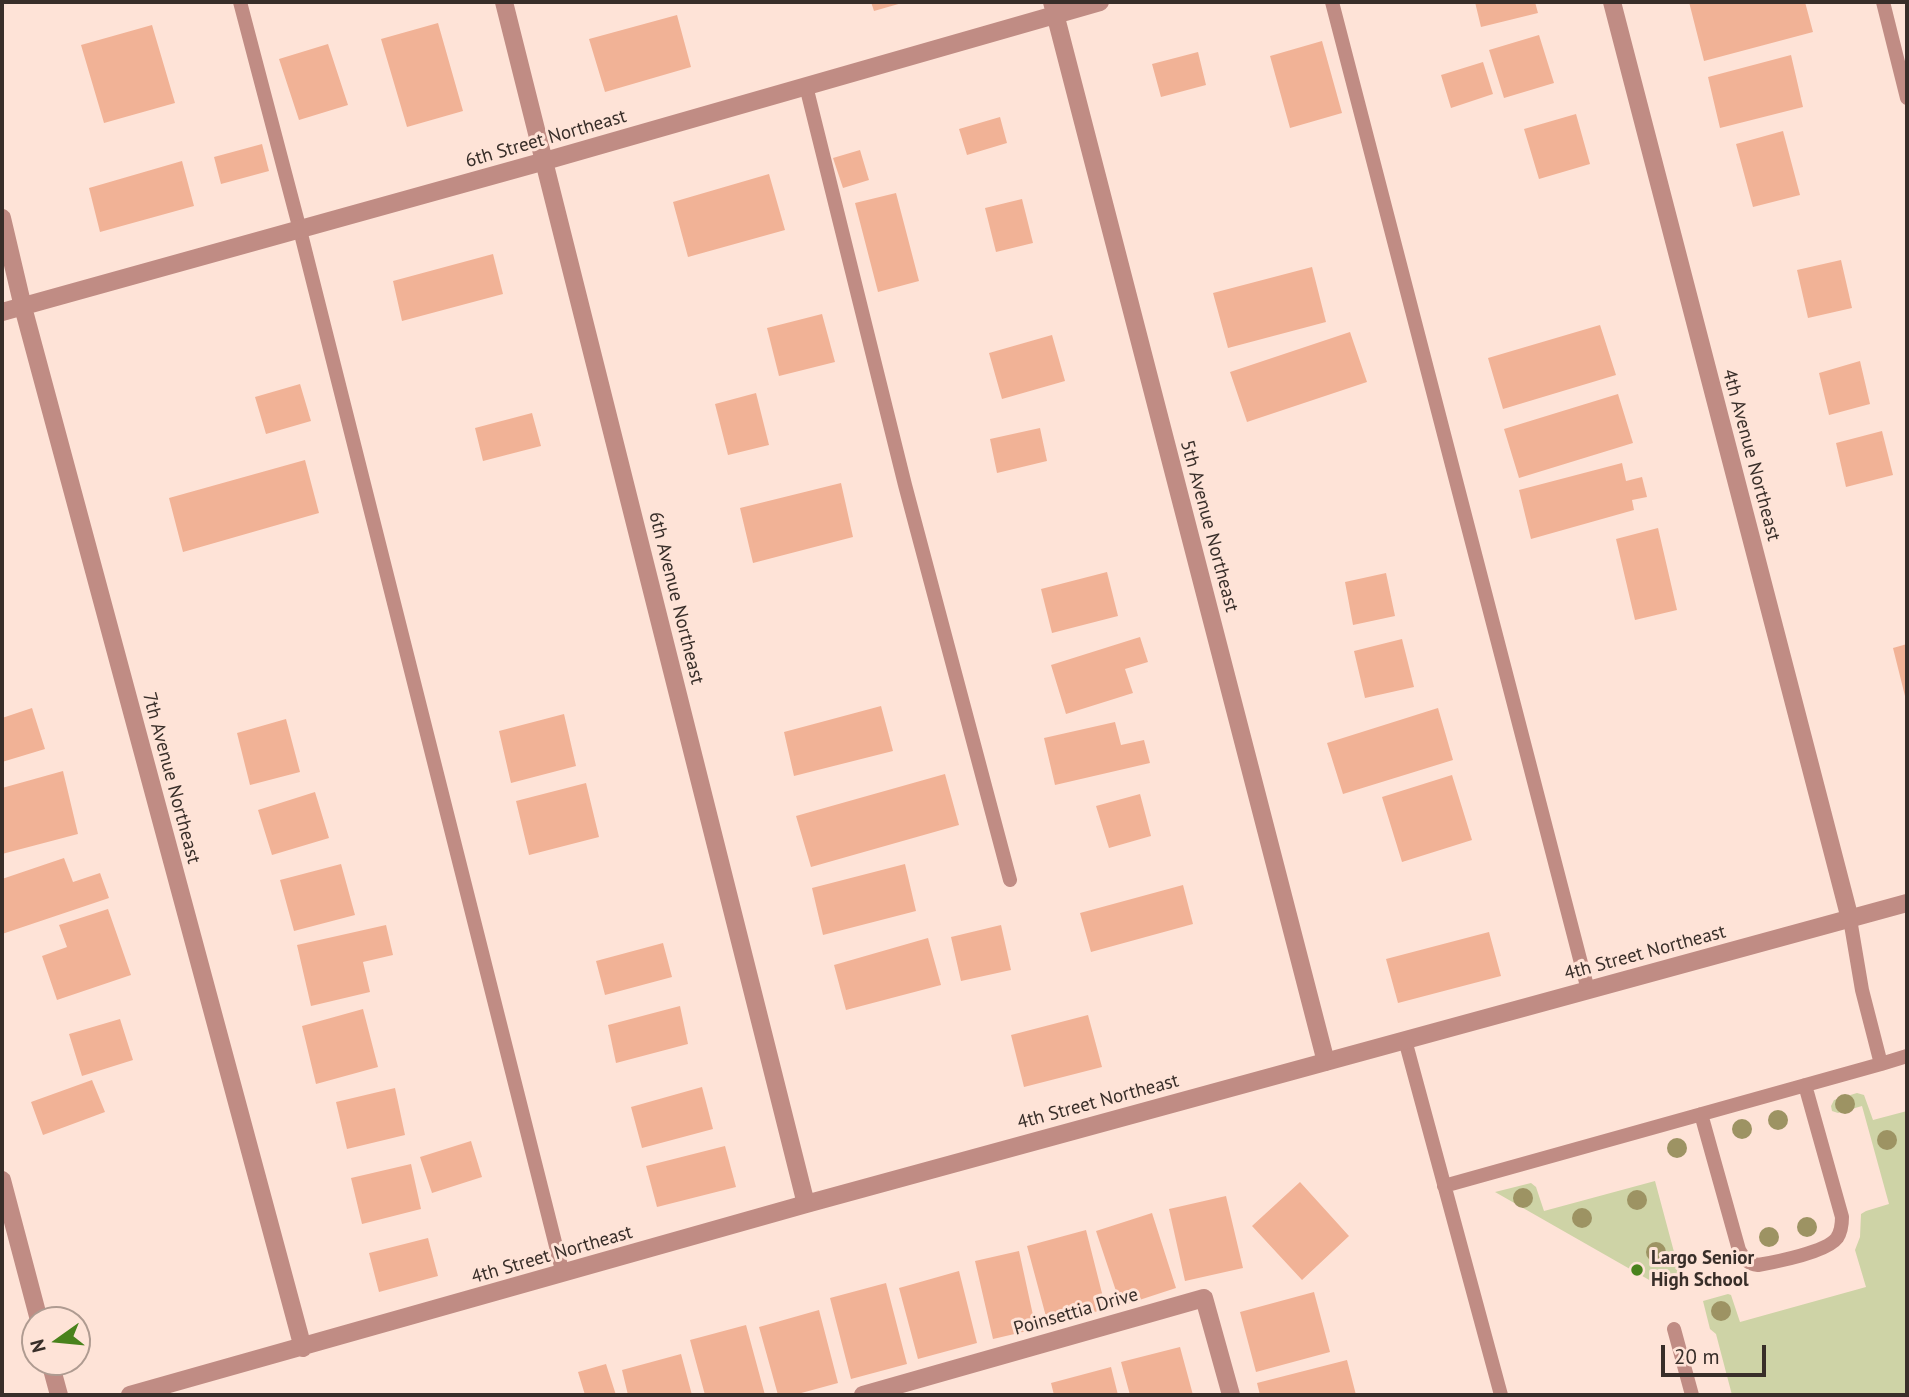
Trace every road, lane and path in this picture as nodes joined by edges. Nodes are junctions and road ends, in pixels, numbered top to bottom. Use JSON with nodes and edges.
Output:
{"nodes":[{"id":1,"x":240,"y":2,"type":"edge"},
{"id":2,"x":504,"y":2,"type":"edge"},
{"id":3,"x":1100,"y":2,"type":"edge"},
{"id":4,"x":1332,"y":2,"type":"edge"},
{"id":5,"x":1612,"y":2,"type":"edge"},
{"id":6,"x":1883,"y":2,"type":"edge"},
{"id":7,"x":1053,"y":8,"type":"edge"},
{"id":8,"x":806,"y":86,"type":"junction"},
{"id":9,"x":1907,"y":98,"type":"edge"},
{"id":10,"x":545,"y":161,"type":"junction"},
{"id":11,"x":2,"y":218,"type":"edge"},
{"id":12,"x":300,"y":230,"type":"junction"},
{"id":13,"x":23,"y":306,"type":"junction"},
{"id":14,"x":2,"y":312,"type":"edge"},
{"id":15,"x":1010,"y":880,"type":"dead end"},
{"id":16,"x":1907,"y":904,"type":"edge"},
{"id":17,"x":1850,"y":919,"type":"junction"},
{"id":18,"x":1588,"y":990,"type":"junction"},
{"id":19,"x":1405,"y":1040,"type":"junction"},
{"id":20,"x":1907,"y":1056,"type":"edge"},
{"id":21,"x":1326,"y":1062,"type":"junction"},
{"id":22,"x":1881,"y":1064,"type":"junction"},
{"id":23,"x":1805,"y":1085,"type":"junction"},
{"id":24,"x":1701,"y":1114,"type":"junction"},
{"id":25,"x":2,"y":1180,"type":"edge"},
{"id":26,"x":1444,"y":1186,"type":"junction"},
{"id":27,"x":806,"y":1204,"type":"junction"},
{"id":28,"x":564,"y":1274,"type":"junction"},
{"id":29,"x":35,"y":1306,"type":"edge"},
{"id":30,"x":1674,"y":1329,"type":"dead end"},
{"id":31,"x":303,"y":1348,"type":"junction"},
{"id":32,"x":54,"y":1376,"type":"edge"},
{"id":33,"x":59,"y":1395,"type":"edge"},
{"id":34,"x":130,"y":1395,"type":"edge"},
{"id":35,"x":863,"y":1395,"type":"edge"},
{"id":36,"x":1231,"y":1395,"type":"edge"},
{"id":37,"x":1501,"y":1395,"type":"edge"},
{"id":38,"x":1692,"y":1395,"type":"edge"}],
"edges":[{"from":1,"to":12,"type":"lane"},
{"from":2,"to":10,"type":"street","name":"6th Avenue Northeast"},
{"from":3,"to":7,"type":"street","name":"6th Street Northeast"},
{"from":4,"to":18,"type":"lane"},
{"from":5,"to":17,"type":"street","name":"4th Avenue Northeast"},
{"from":6,"to":9,"type":"lane"},
{"from":7,"to":8,"type":"street","name":"6th Street Northeast"},
{"from":7,"to":21,"type":"street","name":"5th Avenue Northeast"},
{"from":8,"to":10,"type":"street","name":"6th Street Northeast"},
{"from":8,"to":15,"type":"lane"},
{"from":10,"to":12,"type":"street","name":"6th Street Northeast"},
{"from":10,"to":27,"type":"street","name":"6th Avenue Northeast"},
{"from":11,"to":13,"type":"street","name":"7th Avenue Northeast"},
{"from":12,"to":13,"type":"street","name":"6th Street Northeast"},
{"from":12,"to":28,"type":"lane"},
{"from":13,"to":14,"type":"street","name":"6th Street Northeast"},
{"from":13,"to":31,"type":"street","name":"7th Avenue Northeast"},
{"from":16,"to":17,"type":"street","name":"4th Street Northeast"},
{"from":17,"to":18,"type":"street","name":"4th Street Northeast"},
{"from":17,"to":22,"type":"lane"},
{"from":18,"to":19,"type":"street","name":"4th Street Northeast"},
{"from":19,"to":21,"type":"street","name":"4th Street Northeast"},
{"from":19,"to":26,"type":"lane"},
{"from":20,"to":22,"type":"lane"},
{"from":21,"to":27,"type":"street","name":"4th Street Northeast"},
{"from":22,"to":23,"type":"lane"},
{"from":23,"to":24,"type":"lane"},
{"from":23,"to":24,"type":"lane"},
{"from":24,"to":26,"type":"lane"},
{"from":25,"to":29,"type":"street"},
{"from":26,"to":37,"type":"lane"},
{"from":27,"to":28,"type":"street","name":"4th Street Northeast"},
{"from":28,"to":31,"type":"street","name":"4th Street Northeast"},
{"from":30,"to":38,"type":"lane"},
{"from":31,"to":34,"type":"street","name":"4th Street Northeast"},
{"from":32,"to":33,"type":"street"},
{"from":35,"to":36,"type":"street","name":"Poinsettia Drive"}]}
